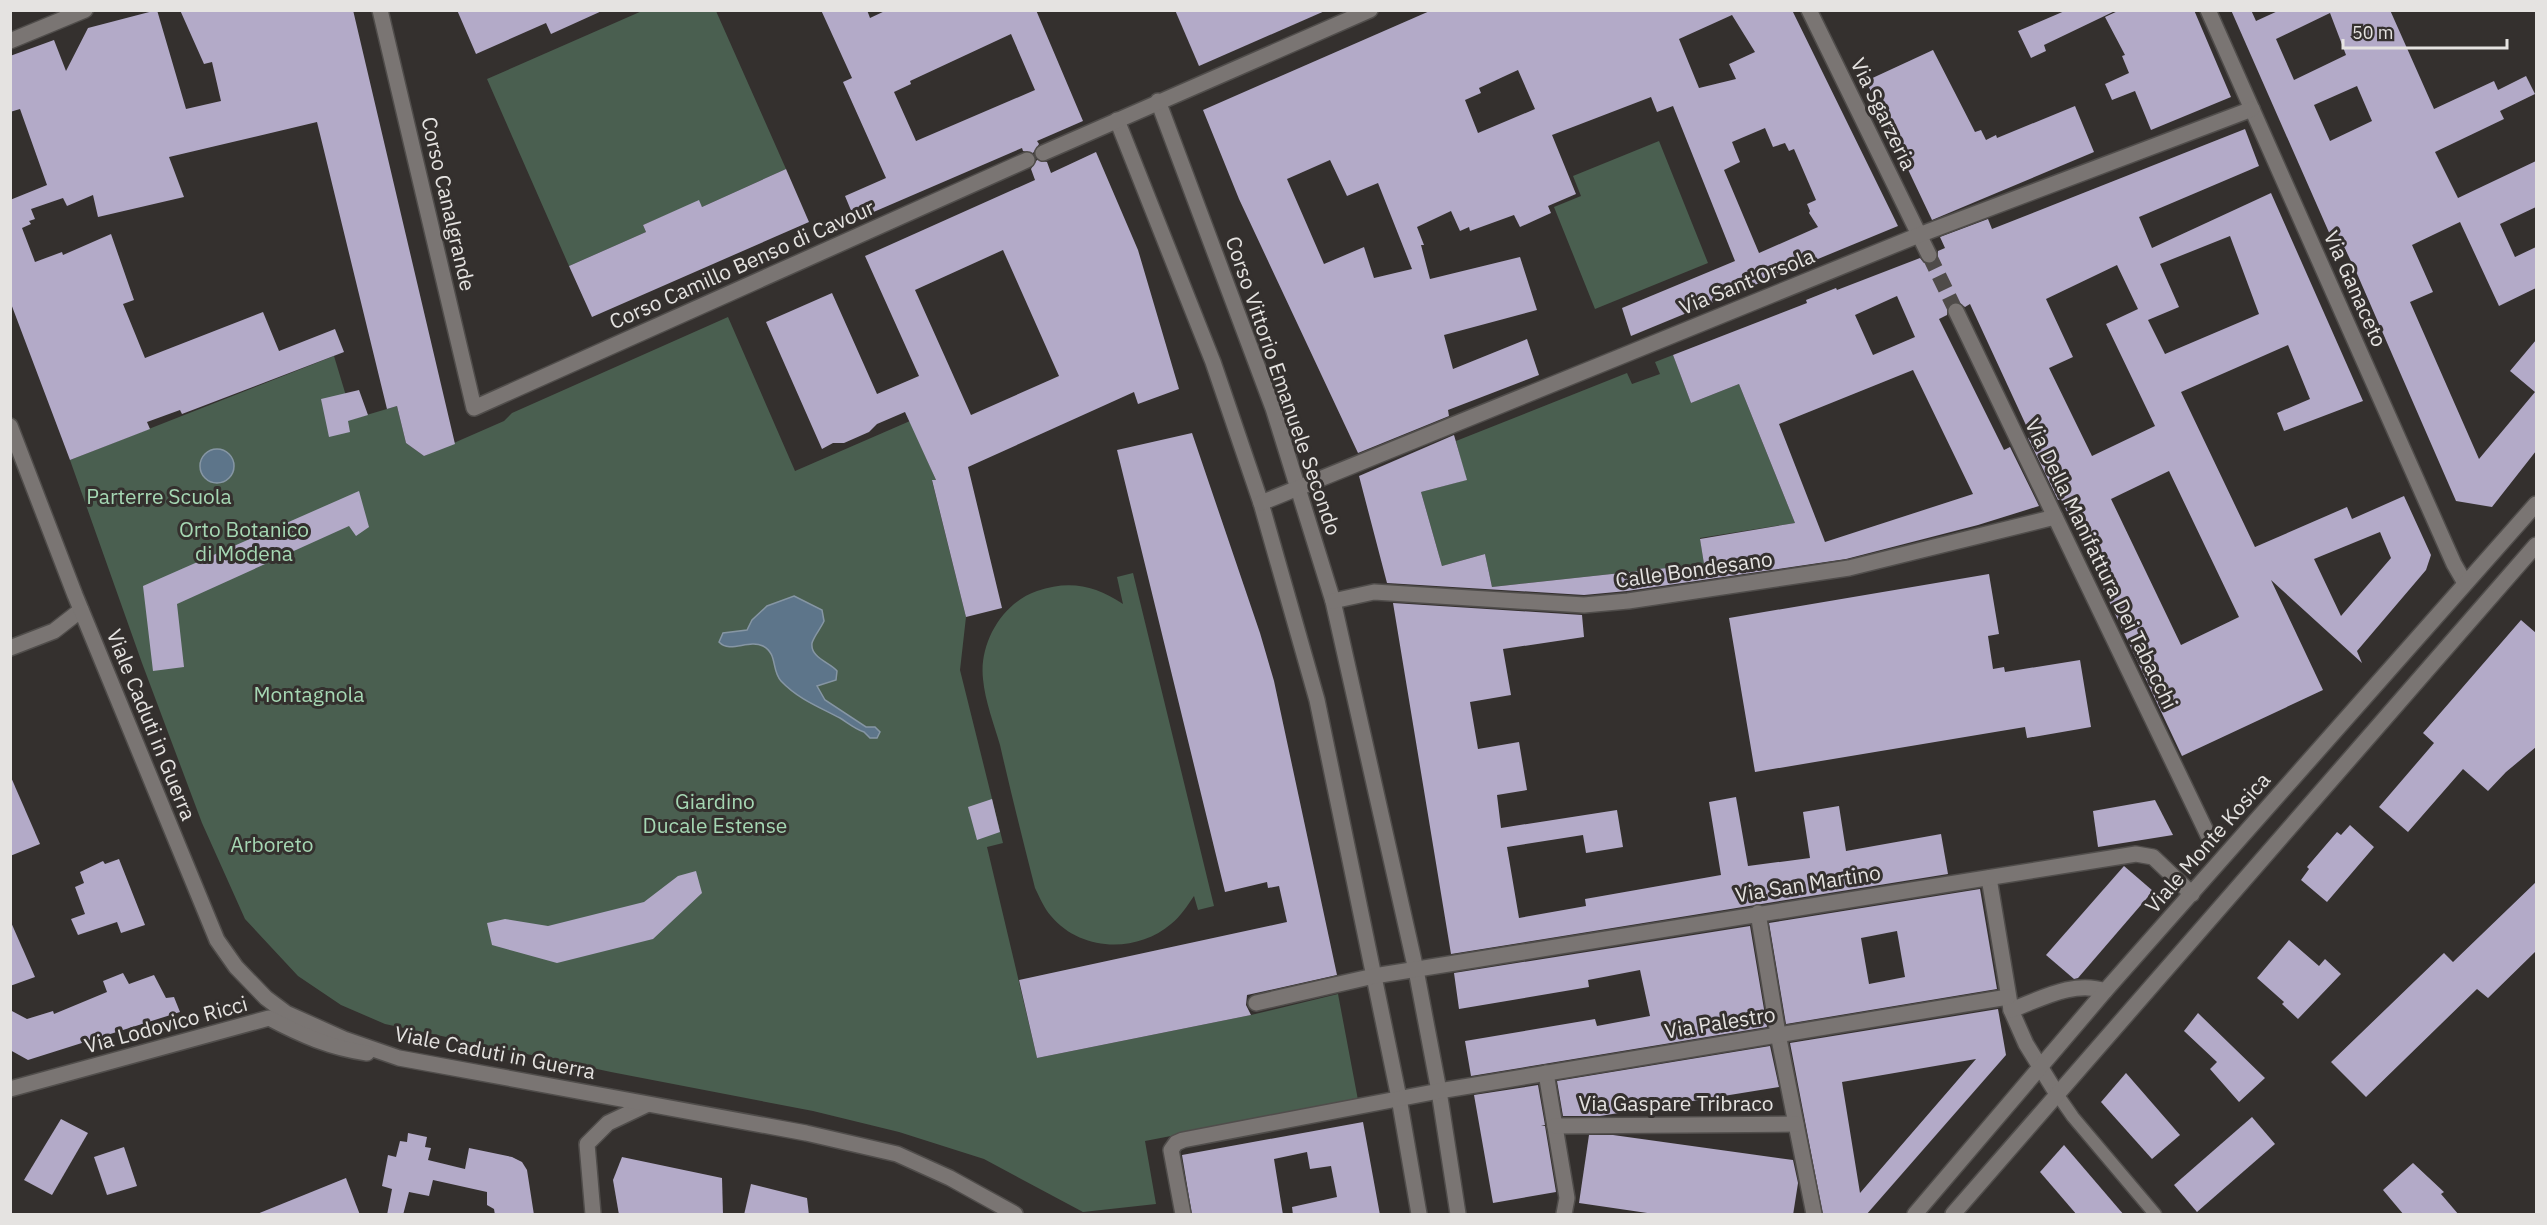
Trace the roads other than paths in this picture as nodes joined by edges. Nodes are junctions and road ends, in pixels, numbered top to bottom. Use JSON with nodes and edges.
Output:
{"nodes":[{"id":1,"x":85,"y":10,"type":"edge"},
{"id":2,"x":380,"y":10,"type":"edge"},
{"id":3,"x":1809,"y":10,"type":"edge"},
{"id":4,"x":2208,"y":10,"type":"edge"},
{"id":5,"x":1361,"y":12,"type":"edge"},
{"id":6,"x":10,"y":41,"type":"edge"},
{"id":7,"x":1158,"y":102,"type":"junction"},
{"id":8,"x":2252,"y":109,"type":"junction"},
{"id":9,"x":1117,"y":120,"type":"junction"},
{"id":10,"x":1043,"y":153,"type":"dead end"},
{"id":11,"x":1027,"y":160,"type":"dead end"},
{"id":12,"x":1919,"y":235,"type":"junction"},
{"id":13,"x":1929,"y":255,"type":"tunnel mouth"},
{"id":14,"x":1956,"y":311,"type":"tunnel mouth"},
{"id":15,"x":474,"y":408,"type":"joint"},
{"id":16,"x":10,"y":426,"type":"edge"},
{"id":17,"x":1299,"y":487,"type":"junction"},
{"id":18,"x":1261,"y":503,"type":"junction"},
{"id":19,"x":2536,"y":504,"type":"edge"},
{"id":20,"x":2055,"y":517,"type":"junction"},
{"id":21,"x":2536,"y":545,"type":"edge"},
{"id":22,"x":2465,"y":583,"type":"junction"},
{"id":23,"x":1333,"y":601,"type":"junction"},
{"id":24,"x":81,"y":610,"type":"junction"},
{"id":25,"x":10,"y":648,"type":"edge"},
{"id":26,"x":2208,"y":835,"type":"dead end"},
{"id":27,"x":1989,"y":878,"type":"junction"},
{"id":28,"x":2192,"y":894,"type":"junction"},
{"id":29,"x":1758,"y":913,"type":"junction"},
{"id":30,"x":1416,"y":969,"type":"junction"},
{"id":31,"x":1374,"y":976,"type":"junction"},
{"id":32,"x":2105,"y":992,"type":"junction"},
{"id":33,"x":1256,"y":1003,"type":"dead end"},
{"id":34,"x":2010,"y":1004,"type":"junction"},
{"id":35,"x":1778,"y":1034,"type":"junction"},
{"id":36,"x":399,"y":1058,"type":"junction"},
{"id":37,"x":2040,"y":1068,"type":"junction"},
{"id":38,"x":1546,"y":1073,"type":"junction"},
{"id":39,"x":10,"y":1089,"type":"edge"},
{"id":40,"x":1439,"y":1091,"type":"junction"},
{"id":41,"x":2057,"y":1094,"type":"junction"},
{"id":42,"x":1399,"y":1098,"type":"junction"},
{"id":43,"x":646,"y":1105,"type":"junction"},
{"id":44,"x":1796,"y":1124,"type":"junction"},
{"id":45,"x":1555,"y":1126,"type":"junction"},
{"id":46,"x":1564,"y":1214,"type":"edge"},
{"id":47,"x":592,"y":1215,"type":"edge"},
{"id":48,"x":1015,"y":1215,"type":"edge"},
{"id":49,"x":1183,"y":1215,"type":"edge"},
{"id":50,"x":1419,"y":1215,"type":"edge"},
{"id":51,"x":1458,"y":1215,"type":"edge"},
{"id":52,"x":1814,"y":1215,"type":"edge"},
{"id":53,"x":1915,"y":1215,"type":"edge"},
{"id":54,"x":1953,"y":1215,"type":"edge"},
{"id":55,"x":2155,"y":1215,"type":"edge"}],
"edges":[{"from":1,"to":6,"type":"street"},
{"from":2,"to":15,"type":"street","name":"Corso Canalgrande"},
{"from":3,"to":12,"type":"street","name":"Via Sgarzeria"},
{"from":4,"to":8,"type":"street","name":"Via Ganaceto"},
{"from":5,"to":7,"type":"street"},
{"from":7,"to":9,"type":"street"},
{"from":7,"to":17,"type":"street","name":"Corso Vittorio Emanuele Secondo"},
{"from":8,"to":12,"type":"street","name":"Via Sant'Orsola"},
{"from":8,"to":22,"type":"street","name":"Via Ganaceto"},
{"from":9,"to":10,"type":"street"},
{"from":9,"to":18,"type":"street"},
{"from":11,"to":15,"type":"street","name":"Corso Camillo Benso di Cavour"},
{"from":12,"to":13,"type":"street"},
{"from":12,"to":17,"type":"street","name":"Via Sant'Orsola"},
{"from":14,"to":20,"type":"street","name":"Via Della Manifattura Dei Tabacchi"},
{"from":16,"to":24,"type":"street","name":"Viale Caduti in Guerra"},
{"from":17,"to":18,"type":"street","name":"Via Sant'Orsola"},
{"from":17,"to":23,"type":"street","name":"Corso Vittorio Emanuele Secondo"},
{"from":18,"to":31,"type":"street"},
{"from":19,"to":22,"type":"street","name":"Viale Monte Kosica"},
{"from":20,"to":23,"type":"street","name":"Calle Bondesano"},
{"from":20,"to":26,"type":"street","name":"Via Della Manifattura Dei Tabacchi"},
{"from":21,"to":41,"type":"street"},
{"from":22,"to":28,"type":"street","name":"Viale Monte Kosica"},
{"from":23,"to":30,"type":"street","name":"Corso Vittorio Emanuele Secondo"},
{"from":24,"to":25,"type":"street"},
{"from":24,"to":36,"type":"street","name":"Viale Caduti in Guerra"},
{"from":27,"to":28,"type":"street","name":"Via San Martino"},
{"from":27,"to":29,"type":"street","name":"Via San Martino"},
{"from":27,"to":34,"type":"street"},
{"from":28,"to":32,"type":"street","name":"Viale Monte Kosica"},
{"from":29,"to":30,"type":"street","name":"Via San Martino"},
{"from":29,"to":35,"type":"street"},
{"from":30,"to":31,"type":"street"},
{"from":30,"to":40,"type":"street","name":"Corso Vittorio Emanuele Secondo"},
{"from":31,"to":33,"type":"street"},
{"from":31,"to":42,"type":"street"},
{"from":32,"to":34,"type":"street","name":"Via Palestro"},
{"from":32,"to":37,"type":"street","name":"Viale Monte Kosica"},
{"from":34,"to":35,"type":"street","name":"Via Palestro"},
{"from":34,"to":37,"type":"street"},
{"from":35,"to":38,"type":"street","name":"Via Palestro"},
{"from":35,"to":44,"type":"street"},
{"from":36,"to":39,"type":"street","name":"Via Lodovico Ricci"},
{"from":36,"to":43,"type":"street","name":"Viale Caduti in Guerra"},
{"from":37,"to":41,"type":"street"},
{"from":37,"to":53,"type":"street","name":"Viale Monte Kosica"},
{"from":38,"to":40,"type":"street","name":"Via Palestro"},
{"from":38,"to":45,"type":"street"},
{"from":40,"to":42,"type":"street"},
{"from":40,"to":51,"type":"street","name":"Corso Vittorio Emanuele Secondo"},
{"from":41,"to":54,"type":"street"},
{"from":41,"to":55,"type":"lane"},
{"from":42,"to":49,"type":"street"},
{"from":42,"to":50,"type":"street"},
{"from":43,"to":47,"type":"street"},
{"from":43,"to":48,"type":"street","name":"Viale Caduti in Guerra"},
{"from":44,"to":45,"type":"street","name":"Via Gaspare Tribraco"},
{"from":44,"to":52,"type":"street"},
{"from":45,"to":46,"type":"street"}]}
